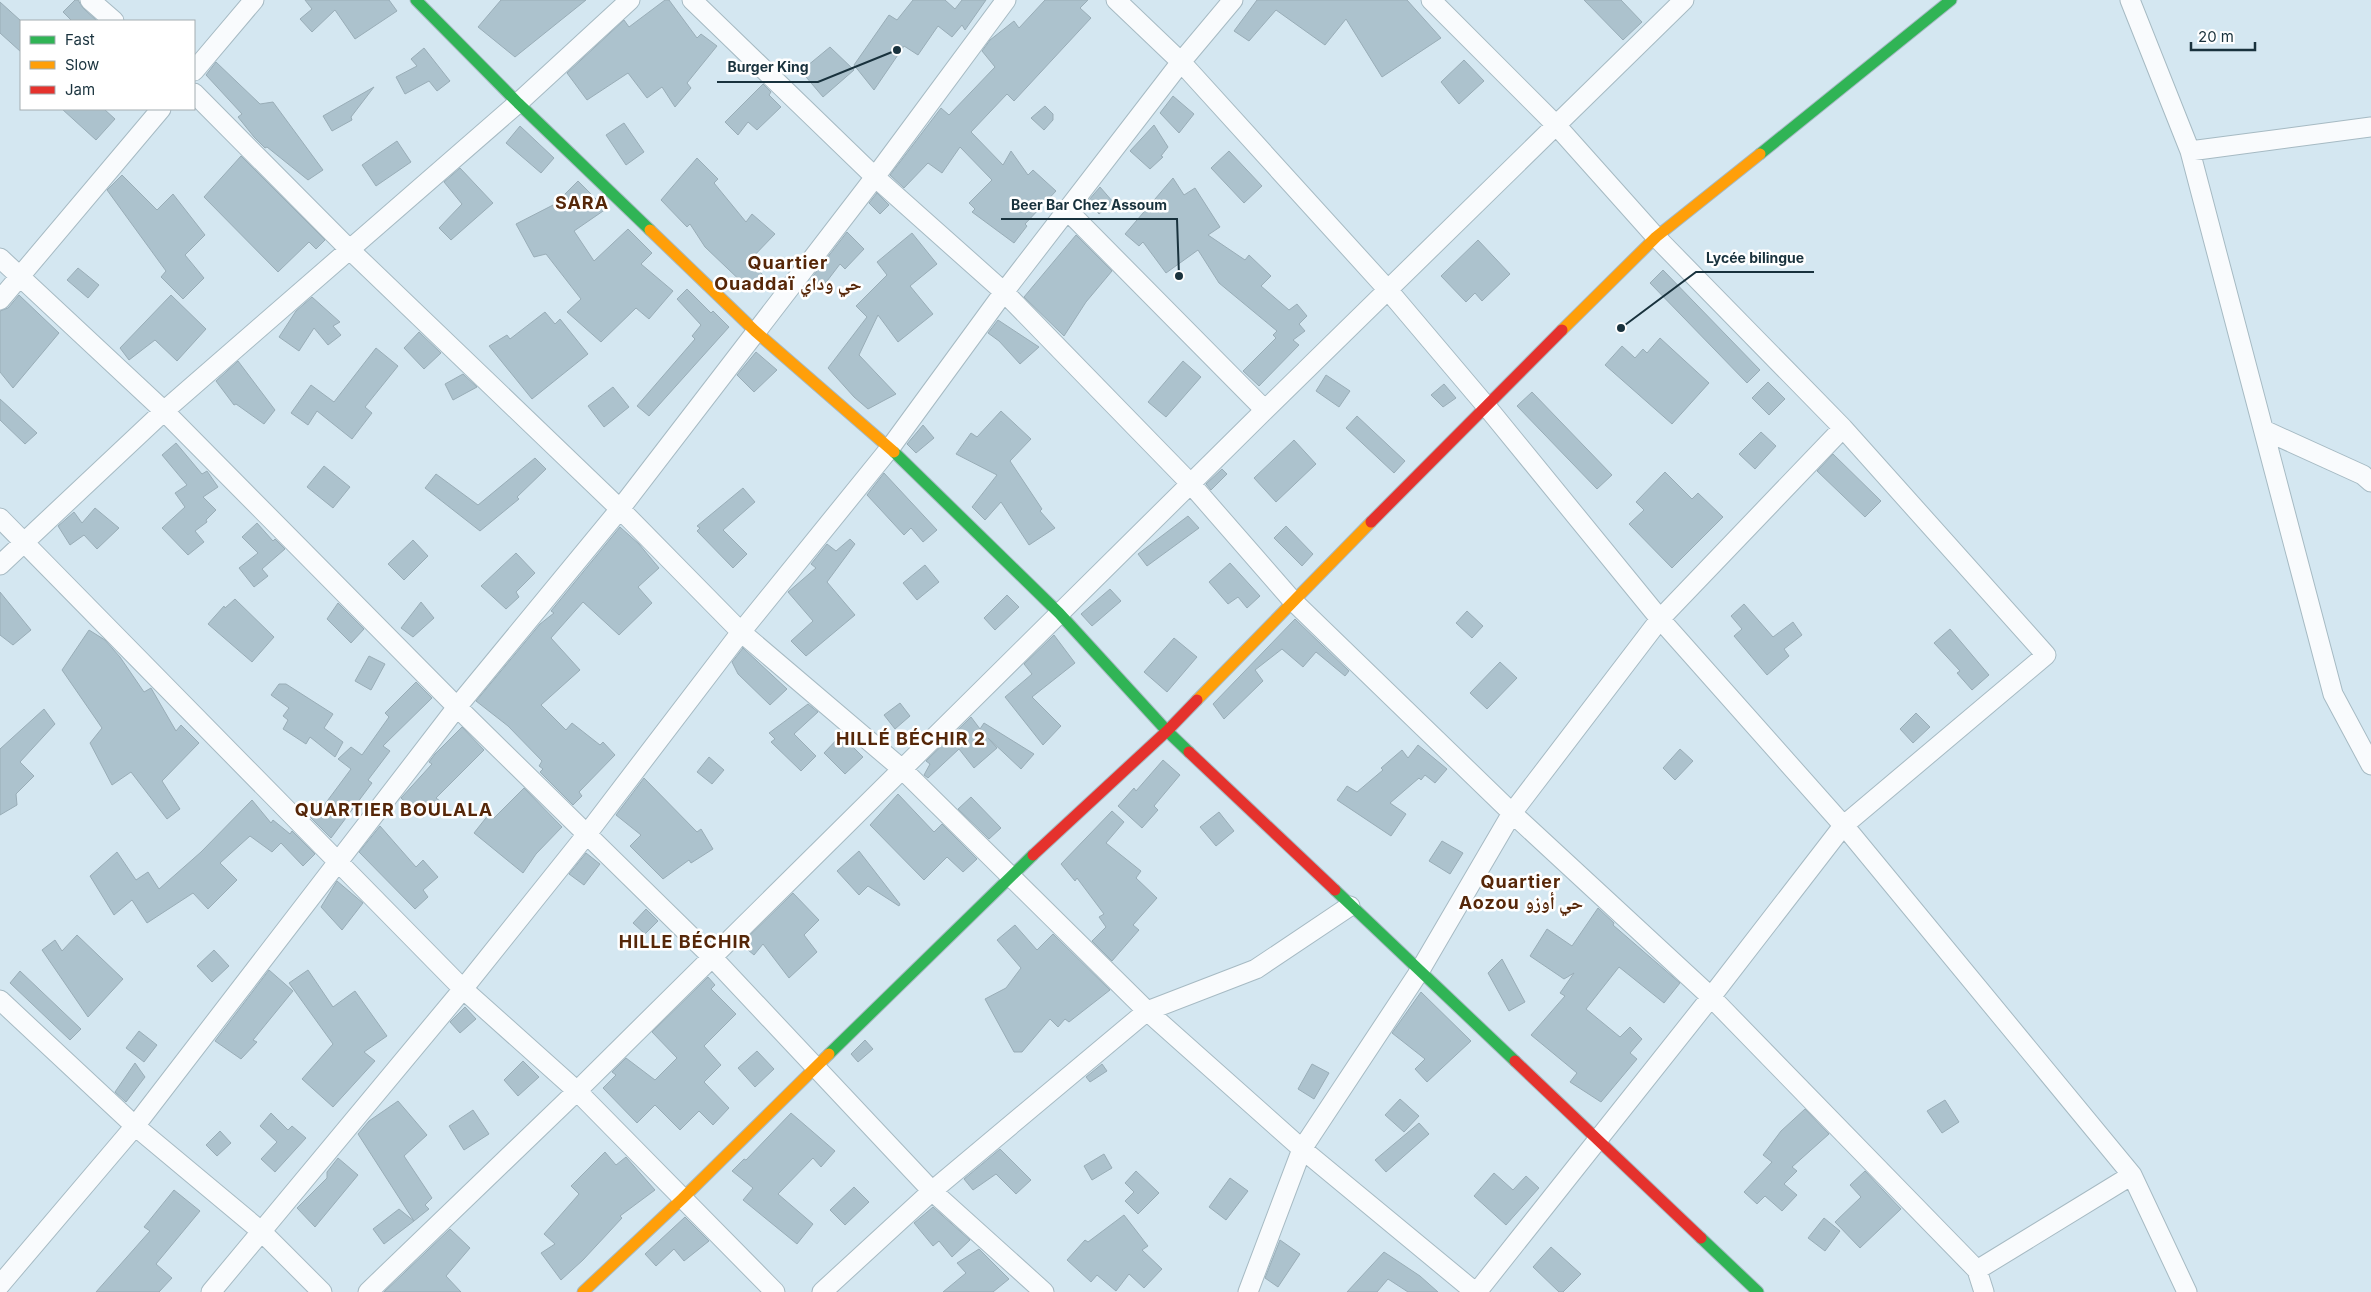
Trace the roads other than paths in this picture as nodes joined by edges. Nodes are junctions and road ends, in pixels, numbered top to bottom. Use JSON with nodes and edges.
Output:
{"nodes":[{"id":1,"x":90,"y":0,"type":"edge"},
{"id":2,"x":254,"y":0,"type":"edge"},
{"id":3,"x":416,"y":0,"type":"edge"},
{"id":4,"x":630,"y":0,"type":"edge"},
{"id":5,"x":692,"y":0,"type":"edge"},
{"id":6,"x":1006,"y":0,"type":"edge"},
{"id":7,"x":1116,"y":0,"type":"edge"},
{"id":8,"x":1233,"y":0,"type":"edge"},
{"id":9,"x":1431,"y":0,"type":"edge"},
{"id":10,"x":1684,"y":0,"type":"edge"},
{"id":11,"x":1951,"y":0,"type":"edge"},
{"id":12,"x":2130,"y":0,"type":"edge"},
{"id":13,"x":113,"y":20,"type":"edge"},
{"id":14,"x":1181,"y":62,"type":"junction"},
{"id":15,"x":195,"y":69,"type":"edge"},
{"id":16,"x":195,"y":94,"type":"edge"},
{"id":17,"x":518,"y":103,"type":"junction"},
{"id":18,"x":160,"y":110,"type":"edge"},
{"id":19,"x":1556,"y":125,"type":"junction"},
{"id":20,"x":2371,"y":127,"type":"edge"},
{"id":21,"x":2190,"y":151,"type":"junction"},
{"id":22,"x":876,"y":177,"type":"junction"},
{"id":23,"x":1068,"y":211,"type":"junction"},
{"id":24,"x":1656,"y":237,"type":"junction"},
{"id":25,"x":350,"y":250,"type":"junction"},
{"id":26,"x":0,"y":258,"type":"edge"},
{"id":27,"x":20,"y":275,"type":"junction"},
{"id":28,"x":1388,"y":290,"type":"junction"},
{"id":29,"x":1004,"y":292,"type":"junction"},
{"id":30,"x":0,"y":300,"type":"edge"},
{"id":31,"x":755,"y":331,"type":"junction"},
{"id":32,"x":1487,"y":406,"type":"junction"},
{"id":33,"x":1265,"y":410,"type":"junction"},
{"id":34,"x":164,"y":411,"type":"junction"},
{"id":35,"x":1843,"y":428,"type":"junction"},
{"id":36,"x":2264,"y":430,"type":"junction"},
{"id":37,"x":890,"y":448,"type":"junction"},
{"id":38,"x":2371,"y":482,"type":"edge"},
{"id":39,"x":1190,"y":484,"type":"junction"},
{"id":40,"x":620,"y":509,"type":"junction"},
{"id":41,"x":0,"y":518,"type":"edge"},
{"id":42,"x":25,"y":542,"type":"junction"},
{"id":43,"x":0,"y":565,"type":"edge"},
{"id":44,"x":1292,"y":600,"type":"junction"},
{"id":45,"x":1059,"y":613,"type":"junction"},
{"id":46,"x":1660,"y":619,"type":"junction"},
{"id":47,"x":741,"y":632,"type":"junction"},
{"id":48,"x":458,"y":707,"type":"junction"},
{"id":49,"x":1167,"y":731,"type":"junction"},
{"id":50,"x":2371,"y":765,"type":"edge"},
{"id":51,"x":902,"y":769,"type":"junction"},
{"id":52,"x":1512,"y":813,"type":"junction"},
{"id":53,"x":1843,"y":826,"type":"junction"},
{"id":54,"x":587,"y":834,"type":"junction"},
{"id":55,"x":338,"y":864,"type":"junction"},
{"id":56,"x":1010,"y":876,"type":"junction"},
{"id":57,"x":1350,"y":906,"type":"junction"},
{"id":58,"x":712,"y":957,"type":"junction"},
{"id":59,"x":1419,"y":972,"type":"junction"},
{"id":60,"x":462,"y":990,"type":"junction"},
{"id":61,"x":1711,"y":997,"type":"junction"},
{"id":62,"x":0,"y":1000,"type":"edge"},
{"id":63,"x":1147,"y":1010,"type":"junction"},
{"id":64,"x":816,"y":1067,"type":"junction"},
{"id":65,"x":577,"y":1091,"type":"junction"},
{"id":66,"x":135,"y":1126,"type":"junction"},
{"id":67,"x":1596,"y":1139,"type":"junction"},
{"id":68,"x":1302,"y":1149,"type":"junction"},
{"id":69,"x":2132,"y":1176,"type":"junction"},
{"id":70,"x":932,"y":1190,"type":"junction"},
{"id":71,"x":682,"y":1199,"type":"junction"},
{"id":72,"x":262,"y":1232,"type":"junction"},
{"id":73,"x":1977,"y":1270,"type":"junction"},
{"id":74,"x":0,"y":1285,"type":"edge"},
{"id":75,"x":210,"y":1292,"type":"edge"},
{"id":76,"x":322,"y":1292,"type":"edge"},
{"id":77,"x":368,"y":1292,"type":"edge"},
{"id":78,"x":583,"y":1292,"type":"edge"},
{"id":79,"x":775,"y":1292,"type":"edge"},
{"id":80,"x":822,"y":1292,"type":"edge"},
{"id":81,"x":1044,"y":1292,"type":"edge"},
{"id":82,"x":1248,"y":1292,"type":"edge"},
{"id":83,"x":1476,"y":1292,"type":"edge"},
{"id":84,"x":1758,"y":1292,"type":"edge"},
{"id":85,"x":1984,"y":1292,"type":"edge"},
{"id":86,"x":2187,"y":1292,"type":"edge"}],
"edges":[{"from":1,"to":13,"type":"street"},
{"from":2,"to":15,"type":"street"},
{"from":3,"to":17,"type":"street"},
{"from":4,"to":17,"type":"street"},
{"from":5,"to":22,"type":"street"},
{"from":6,"to":22,"type":"street"},
{"from":7,"to":14,"type":"street"},
{"from":8,"to":14,"type":"street"},
{"from":9,"to":19,"type":"street"},
{"from":10,"to":19,"type":"street"},
{"from":11,"to":24,"type":"street"},
{"from":12,"to":21,"type":"street"},
{"from":14,"to":23,"type":"street"},
{"from":14,"to":28,"type":"street"},
{"from":16,"to":25,"type":"street"},
{"from":17,"to":25,"type":"street"},
{"from":17,"to":31,"type":"street"},
{"from":18,"to":27,"type":"street"},
{"from":19,"to":24,"type":"street"},
{"from":19,"to":28,"type":"street"},
{"from":20,"to":21,"type":"street"},
{"from":21,"to":36,"type":"street"},
{"from":22,"to":29,"type":"street"},
{"from":22,"to":31,"type":"street"},
{"from":23,"to":29,"type":"street"},
{"from":23,"to":33,"type":"street"},
{"from":24,"to":32,"type":"street"},
{"from":24,"to":35,"type":"street"},
{"from":25,"to":34,"type":"street"},
{"from":25,"to":40,"type":"street"},
{"from":26,"to":27,"type":"street"},
{"from":27,"to":30,"type":"street"},
{"from":27,"to":34,"type":"street"},
{"from":28,"to":32,"type":"street"},
{"from":28,"to":33,"type":"street"},
{"from":29,"to":37,"type":"street"},
{"from":29,"to":39,"type":"street"},
{"from":31,"to":37,"type":"street"},
{"from":31,"to":40,"type":"street"},
{"from":32,"to":44,"type":"street"},
{"from":32,"to":46,"type":"street"},
{"from":33,"to":39,"type":"street"},
{"from":34,"to":42,"type":"street"},
{"from":34,"to":48,"type":"street"},
{"from":35,"to":46,"type":"street"},
{"from":35,"to":53,"type":"street"},
{"from":36,"to":38,"type":"street"},
{"from":36,"to":50,"type":"street"},
{"from":37,"to":45,"type":"street"},
{"from":37,"to":47,"type":"street"},
{"from":39,"to":44,"type":"street"},
{"from":39,"to":45,"type":"street"},
{"from":40,"to":47,"type":"street"},
{"from":40,"to":48,"type":"street"},
{"from":41,"to":42,"type":"street"},
{"from":42,"to":43,"type":"street"},
{"from":42,"to":55,"type":"street"},
{"from":44,"to":49,"type":"street"},
{"from":44,"to":52,"type":"street"},
{"from":45,"to":49,"type":"street"},
{"from":45,"to":51,"type":"street"},
{"from":46,"to":52,"type":"street"},
{"from":46,"to":53,"type":"street"},
{"from":47,"to":51,"type":"street"},
{"from":47,"to":54,"type":"street"},
{"from":48,"to":54,"type":"street"},
{"from":48,"to":55,"type":"street"},
{"from":49,"to":56,"type":"street"},
{"from":49,"to":57,"type":"street"},
{"from":51,"to":56,"type":"street"},
{"from":51,"to":58,"type":"street"},
{"from":52,"to":59,"type":"street"},
{"from":52,"to":61,"type":"street"},
{"from":53,"to":61,"type":"street"},
{"from":53,"to":69,"type":"street"},
{"from":54,"to":58,"type":"street"},
{"from":54,"to":60,"type":"street"},
{"from":55,"to":60,"type":"street"},
{"from":55,"to":66,"type":"street"},
{"from":56,"to":63,"type":"street"},
{"from":56,"to":64,"type":"street"},
{"from":57,"to":59,"type":"street"},
{"from":57,"to":63,"type":"street"},
{"from":58,"to":64,"type":"street"},
{"from":58,"to":65,"type":"street"},
{"from":59,"to":67,"type":"street"},
{"from":59,"to":68,"type":"street"},
{"from":60,"to":65,"type":"street"},
{"from":60,"to":72,"type":"street"},
{"from":61,"to":67,"type":"street"},
{"from":61,"to":73,"type":"street"},
{"from":62,"to":66,"type":"street"},
{"from":63,"to":68,"type":"street"},
{"from":63,"to":70,"type":"street"},
{"from":64,"to":70,"type":"street"},
{"from":64,"to":71,"type":"street"},
{"from":65,"to":71,"type":"street"},
{"from":65,"to":77,"type":"street"},
{"from":66,"to":72,"type":"street"},
{"from":66,"to":74,"type":"street"},
{"from":67,"to":83,"type":"street"},
{"from":67,"to":84,"type":"street"},
{"from":68,"to":82,"type":"street"},
{"from":68,"to":83,"type":"street"},
{"from":69,"to":73,"type":"street"},
{"from":69,"to":86,"type":"street"},
{"from":70,"to":80,"type":"street"},
{"from":70,"to":81,"type":"street"},
{"from":71,"to":78,"type":"street"},
{"from":71,"to":79,"type":"street"},
{"from":72,"to":75,"type":"street"},
{"from":72,"to":76,"type":"street"},
{"from":73,"to":85,"type":"street"}]}
